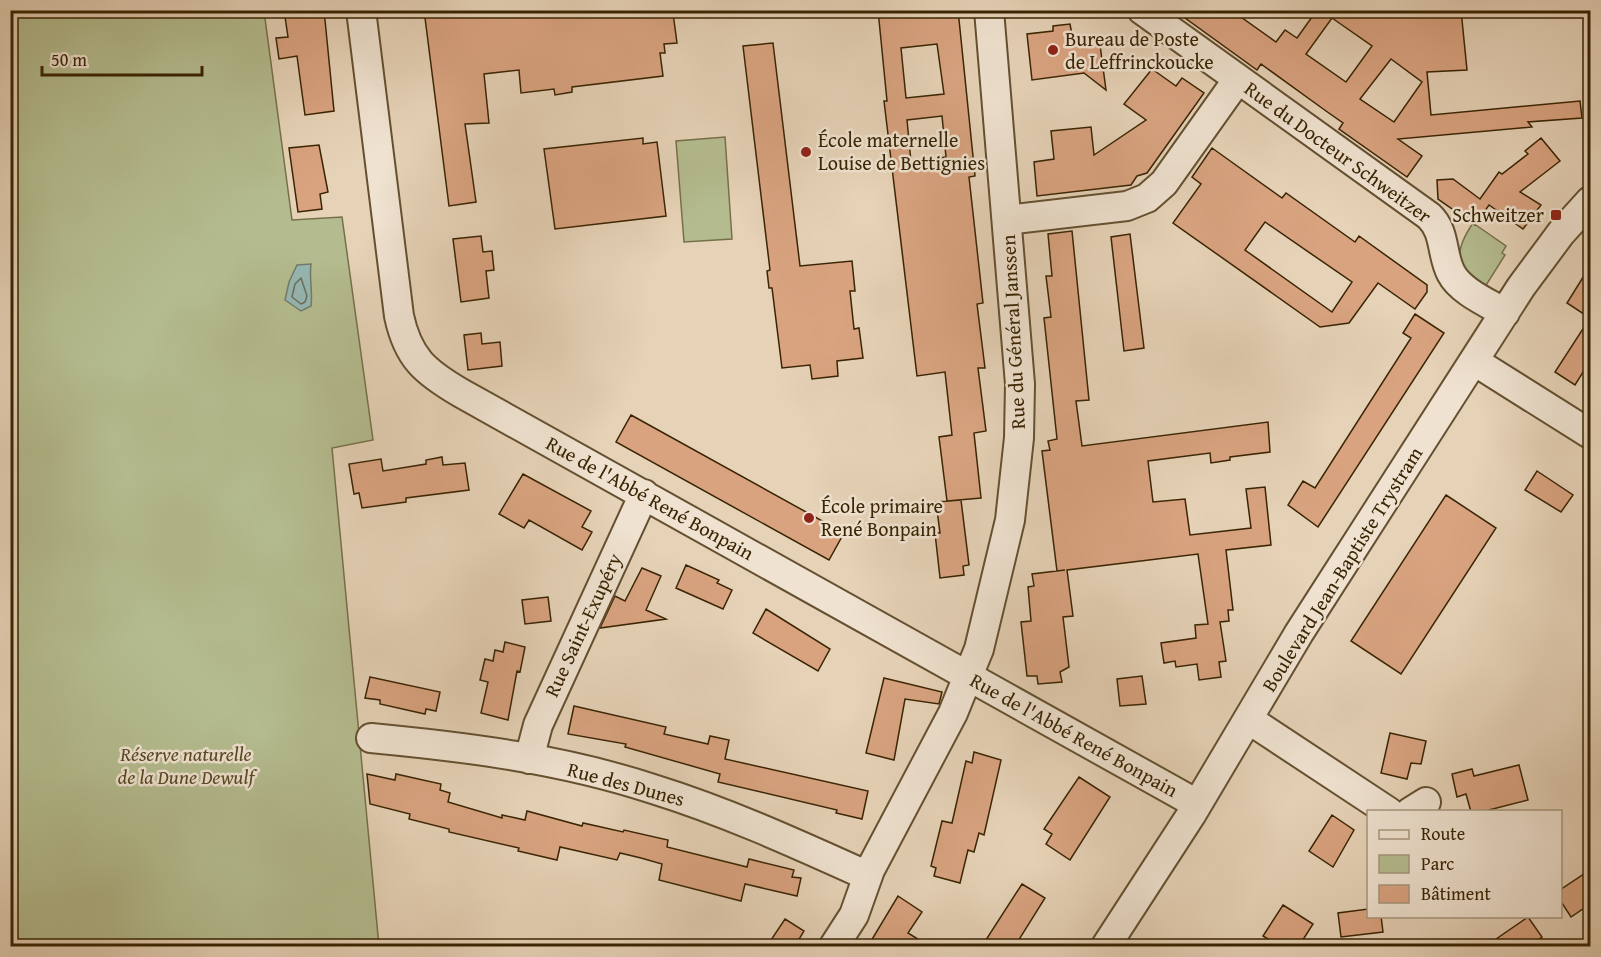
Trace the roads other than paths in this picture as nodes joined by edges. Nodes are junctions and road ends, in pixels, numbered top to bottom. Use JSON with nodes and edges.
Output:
{"nodes":[{"id":1,"x":361,"y":10,"type":"edge"},
{"id":2,"x":989,"y":10,"type":"edge"},
{"id":3,"x":1142,"y":10,"type":"edge"},
{"id":4,"x":1238,"y":80,"type":"junction"},
{"id":5,"x":1590,"y":201,"type":"edge"},
{"id":6,"x":1007,"y":220,"type":"junction"},
{"id":7,"x":1505,"y":313,"type":"junction"},
{"id":8,"x":1474,"y":361,"type":"junction"},
{"id":9,"x":1590,"y":434,"type":"edge"},
{"id":10,"x":644,"y":494,"type":"junction"},
{"id":11,"x":970,"y":677,"type":"junction"},
{"id":12,"x":1248,"y":720,"type":"junction"},
{"id":13,"x":371,"y":738,"type":"dead end"},
{"id":14,"x":529,"y":759,"type":"junction"},
{"id":15,"x":1197,"y":804,"type":"junction"},
{"id":16,"x":1386,"y":810,"type":"edge"},
{"id":17,"x":868,"y":876,"type":"junction"},
{"id":18,"x":834,"y":946,"type":"edge"},
{"id":19,"x":1106,"y":946,"type":"edge"}],
"edges":[{"from":1,"to":10,"type":"street","name":"Rue de l'Abbé René Bonpain"},
{"from":2,"to":6,"type":"street","name":"Rue du Général Janssen"},
{"from":3,"to":4,"type":"street","name":"Rue du Docteur Schweitzer"},
{"from":4,"to":6,"type":"street"},
{"from":4,"to":7,"type":"street","name":"Rue du Docteur Schweitzer"},
{"from":5,"to":7,"type":"street","name":"Boulevard Jean-Baptiste Trystram"},
{"from":6,"to":11,"type":"street","name":"Rue du Général Janssen"},
{"from":7,"to":8,"type":"street","name":"Boulevard Jean-Baptiste Trystram"},
{"from":8,"to":9,"type":"street"},
{"from":8,"to":12,"type":"street","name":"Boulevard Jean-Baptiste Trystram"},
{"from":10,"to":11,"type":"street","name":"Rue de l'Abbé René Bonpain"},
{"from":10,"to":14,"type":"street","name":"Rue Saint-Exupéry"},
{"from":11,"to":15,"type":"street","name":"Rue de l'Abbé René Bonpain"},
{"from":11,"to":17,"type":"street","name":"Rue du Général Janssen"},
{"from":12,"to":15,"type":"street","name":"Boulevard Jean-Baptiste Trystram"},
{"from":12,"to":16,"type":"street"},
{"from":13,"to":14,"type":"street","name":"Rue des Dunes"},
{"from":14,"to":17,"type":"street","name":"Rue des Dunes"},
{"from":15,"to":19,"type":"street","name":"Boulevard Jean-Baptiste Trystram"},
{"from":17,"to":18,"type":"street","name":"Rue du Général Janssen"}]}
